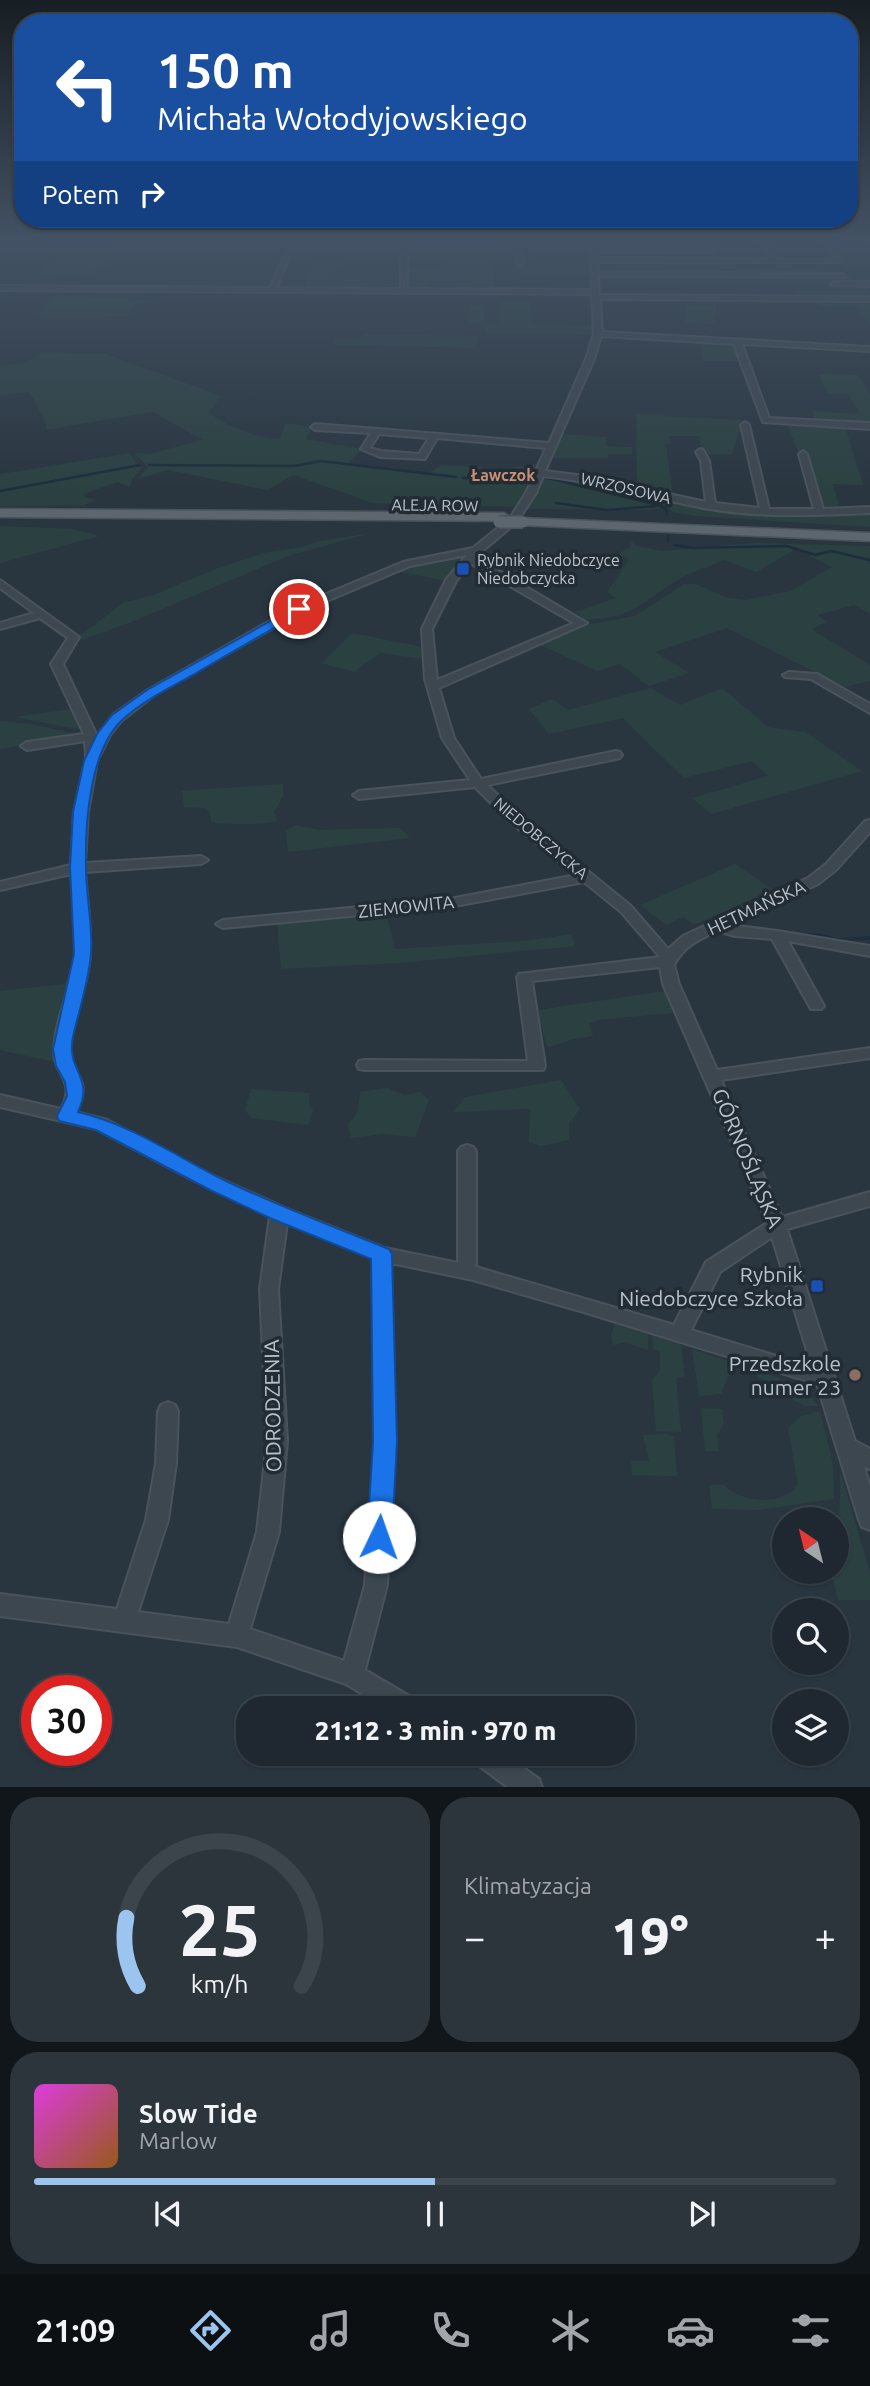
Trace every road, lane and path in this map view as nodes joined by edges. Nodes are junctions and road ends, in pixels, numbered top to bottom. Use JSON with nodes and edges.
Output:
{"nodes":[{"id":1,"x":598,"y":324,"type":"edge"},
{"id":2,"x":598,"y":334,"type":"junction"},
{"id":3,"x":737,"y":341,"type":"junction"},
{"id":4,"x":870,"y":349,"type":"edge"},
{"id":5,"x":745,"y":425,"type":"dead end"},
{"id":6,"x":870,"y":426,"type":"edge"},
{"id":7,"x":315,"y":427,"type":"dead end"},
{"id":8,"x":377,"y":431,"type":"junction"},
{"id":9,"x":435,"y":436,"type":"junction"},
{"id":10,"x":552,"y":446,"type":"junction"},
{"id":11,"x":700,"y":452,"type":"dead end"},
{"id":12,"x":803,"y":454,"type":"dead end"},
{"id":13,"x":540,"y":472,"type":"junction"},
{"id":14,"x":711,"y":506,"type":"junction"},
{"id":15,"x":870,"y":510,"type":"edge"},
{"id":16,"x":765,"y":512,"type":"junction"},
{"id":17,"x":819,"y":512,"type":"junction"},
{"id":18,"x":0,"y":516,"type":"edge"},
{"id":19,"x":525,"y":520,"type":"junction"},
{"id":20,"x":870,"y":531,"type":"edge"},
{"id":21,"x":870,"y":537,"type":"edge"},
{"id":22,"x":473,"y":554,"type":"junction"},
{"id":23,"x":0,"y":583,"type":"edge"},
{"id":24,"x":5,"y":593,"type":"edge"},
{"id":25,"x":41,"y":614,"type":"junction"},
{"id":26,"x":0,"y":626,"type":"edge"},
{"id":27,"x":789,"y":675,"type":"dead end"},
{"id":28,"x":433,"y":686,"type":"junction"},
{"id":29,"x":870,"y":709,"type":"edge"},
{"id":30,"x":91,"y":737,"type":"junction"},
{"id":31,"x":27,"y":746,"type":"dead end"},
{"id":32,"x":616,"y":755,"type":"dead end"},
{"id":33,"x":91,"y":761,"type":"junction"},
{"id":34,"x":478,"y":783,"type":"junction"},
{"id":35,"x":359,"y":795,"type":"dead end"},
{"id":36,"x":870,"y":824,"type":"edge"},
{"id":37,"x":201,"y":860,"type":"dead end"},
{"id":38,"x":78,"y":868,"type":"junction"},
{"id":39,"x":587,"y":877,"type":"junction"},
{"id":40,"x":0,"y":886,"type":"edge"},
{"id":41,"x":223,"y":924,"type":"dead end"},
{"id":42,"x":717,"y":926,"type":"junction"},
{"id":43,"x":776,"y":935,"type":"junction"},
{"id":44,"x":870,"y":951,"type":"edge"},
{"id":45,"x":669,"y":959,"type":"junction"},
{"id":46,"x":816,"y":1006,"type":"dead end"},
{"id":47,"x":870,"y":1053,"type":"edge"},
{"id":48,"x":365,"y":1065,"type":"dead end"},
{"id":49,"x":713,"y":1076,"type":"junction"},
{"id":50,"x":0,"y":1101,"type":"edge"},
{"id":51,"x":66,"y":1116,"type":"junction"},
{"id":52,"x":467,"y":1151,"type":"dead end"},
{"id":53,"x":870,"y":1199,"type":"edge"},
{"id":54,"x":279,"y":1213,"type":"junction"},
{"id":55,"x":777,"y":1225,"type":"junction"},
{"id":56,"x":382,"y":1254,"type":"junction"},
{"id":57,"x":467,"y":1272,"type":"junction"},
{"id":58,"x":679,"y":1334,"type":"junction"},
{"id":59,"x":827,"y":1378,"type":"junction"},
{"id":60,"x":168,"y":1410,"type":"dead end"},
{"id":61,"x":849,"y":1448,"type":"junction"},
{"id":62,"x":870,"y":1460,"type":"edge"},
{"id":63,"x":870,"y":1520,"type":"edge"},
{"id":64,"x":0,"y":1605,"type":"edge"},
{"id":65,"x":124,"y":1622,"type":"junction"},
{"id":66,"x":237,"y":1636,"type":"junction"},
{"id":67,"x":352,"y":1675,"type":"junction"},
{"id":68,"x":388,"y":1696,"type":"edge"},
{"id":69,"x":501,"y":1766,"type":"edge"},
{"id":70,"x":530,"y":1787,"type":"edge"}],
"edges":[{"from":1,"to":2,"type":"street","name":"NIEDOBCZYCKA"},
{"from":2,"to":3,"type":"street"},
{"from":2,"to":10,"type":"street","name":"NIEDOBCZYCKA"},
{"from":3,"to":4,"type":"street"},
{"from":3,"to":6,"type":"street"},
{"from":5,"to":16,"type":"street"},
{"from":7,"to":8,"type":"street"},
{"from":8,"to":9,"type":"street"},
{"from":8,"to":9,"type":"street"},
{"from":9,"to":10,"type":"street"},
{"from":10,"to":13,"type":"street","name":"NIEDOBCZYCKA"},
{"from":11,"to":14,"type":"street"},
{"from":12,"to":17,"type":"street"},
{"from":13,"to":14,"type":"street","name":"WRZOSOWA"},
{"from":13,"to":22,"type":"street","name":"NIEDOBCZYCKA"},
{"from":14,"to":16,"type":"street","name":"WRZOSOWA"},
{"from":15,"to":17,"type":"street","name":"WRZOSOWA"},
{"from":16,"to":17,"type":"street","name":"WRZOSOWA"},
{"from":18,"to":19,"type":"main road","name":"ALEJA ROW","bridge":true},
{"from":19,"to":20,"type":"main road","name":"ALEJA ROW"},
{"from":19,"to":21,"type":"main road","name":"ALEJA ROW"},
{"from":22,"to":28,"type":"street","name":"NIEDOBCZYCKA"},
{"from":22,"to":28,"type":"street"},
{"from":22,"to":33,"type":"street"},
{"from":23,"to":24,"type":"street"},
{"from":24,"to":25,"type":"street"},
{"from":25,"to":26,"type":"street"},
{"from":25,"to":30,"type":"street"},
{"from":27,"to":29,"type":"street"},
{"from":28,"to":34,"type":"street","name":"NIEDOBCZYCKA"},
{"from":30,"to":31,"type":"street"},
{"from":30,"to":33,"type":"street"},
{"from":32,"to":34,"type":"street"},
{"from":33,"to":38,"type":"street"},
{"from":34,"to":35,"type":"street"},
{"from":34,"to":39,"type":"street","name":"NIEDOBCZYCKA"},
{"from":36,"to":42,"type":"street","name":"HETMAŃSKA"},
{"from":37,"to":38,"type":"street"},
{"from":38,"to":40,"type":"street"},
{"from":38,"to":51,"type":"street"},
{"from":39,"to":41,"type":"street","name":"ZIEMOWITA"},
{"from":39,"to":45,"type":"street","name":"NIEDOBCZYCKA"},
{"from":42,"to":43,"type":"street"},
{"from":42,"to":45,"type":"street","name":"HETMAŃSKA"},
{"from":43,"to":44,"type":"street"},
{"from":43,"to":46,"type":"street"},
{"from":45,"to":48,"type":"street"},
{"from":45,"to":49,"type":"street","name":"GÓRNOŚLĄSKA"},
{"from":47,"to":49,"type":"street"},
{"from":49,"to":55,"type":"street","name":"GÓRNOŚLĄSKA"},
{"from":50,"to":51,"type":"street"},
{"from":51,"to":54,"type":"street"},
{"from":52,"to":57,"type":"street"},
{"from":53,"to":55,"type":"street"},
{"from":54,"to":56,"type":"street"},
{"from":54,"to":66,"type":"street","name":"ODRODZENIA"},
{"from":55,"to":58,"type":"street"},
{"from":55,"to":59,"type":"street","name":"GÓRNOŚLĄSKA"},
{"from":56,"to":57,"type":"street"},
{"from":56,"to":67,"type":"street"},
{"from":57,"to":58,"type":"street"},
{"from":58,"to":59,"type":"street"},
{"from":59,"to":61,"type":"street","name":"GÓRNOŚLĄSKA"},
{"from":60,"to":65,"type":"street"},
{"from":61,"to":62,"type":"street"},
{"from":61,"to":63,"type":"street","name":"GÓRNOŚLĄSKA"},
{"from":64,"to":65,"type":"street"},
{"from":65,"to":66,"type":"street"},
{"from":66,"to":67,"type":"street"},
{"from":67,"to":68,"type":"street"},
{"from":69,"to":70,"type":"street"}]}
